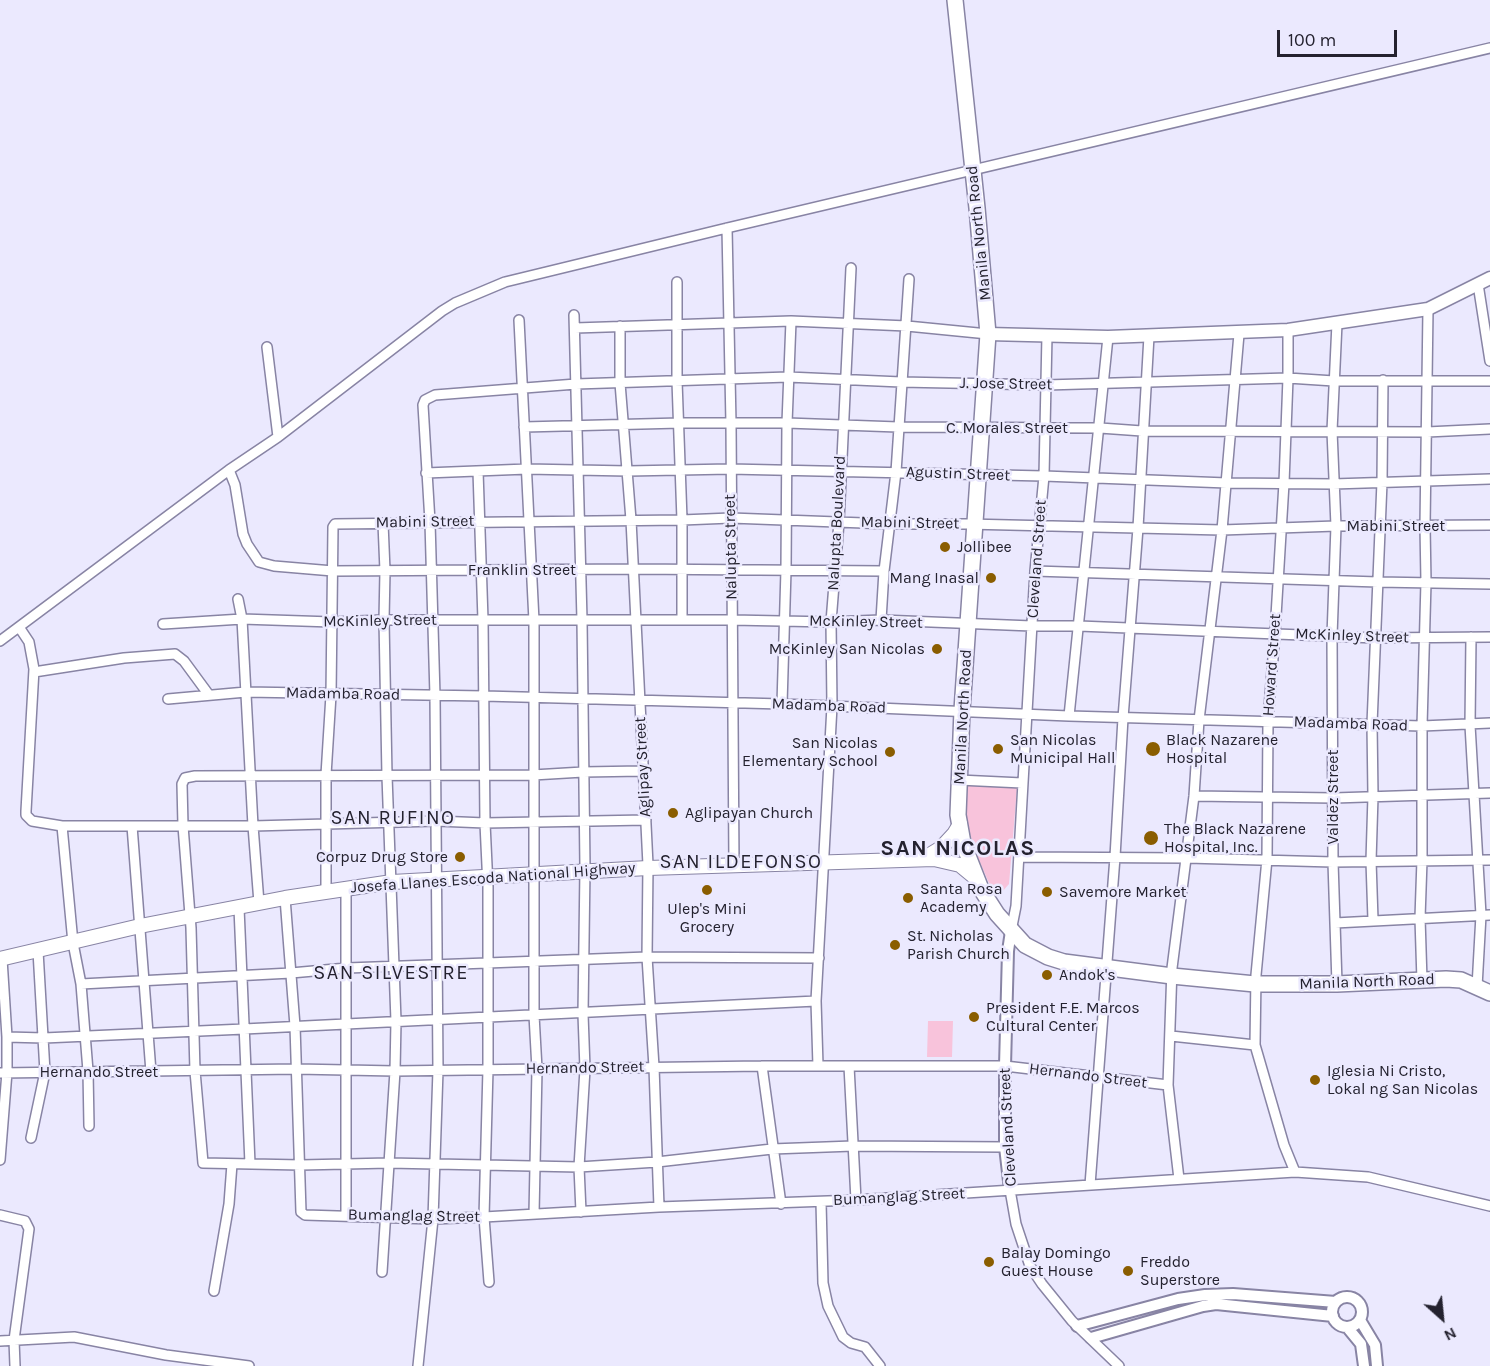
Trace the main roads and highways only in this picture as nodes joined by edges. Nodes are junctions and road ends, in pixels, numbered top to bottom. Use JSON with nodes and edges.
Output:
{"nodes":[{"id":1,"x":955,"y":0,"type":"edge"},
{"id":2,"x":1490,"y":278,"type":"edge"},
{"id":3,"x":988,"y":334,"type":"junction"},
{"id":4,"x":960,"y":824,"type":"junction"},
{"id":5,"x":921,"y":860,"type":"junction"},
{"id":6,"x":978,"y":880,"type":"junction"},
{"id":7,"x":1,"y":959,"type":"edge"},
{"id":8,"x":1482,"y":984,"type":"edge"}],
"edges":[{"from":1,"to":3,"type":"highway","name":"Manila North Road"},
{"from":2,"to":3,"type":"main road"},
{"from":3,"to":4,"type":"highway","name":"Manila North Road"},
{"from":4,"to":5,"type":"main road"},
{"from":4,"to":6,"type":"highway","name":"Manila North Road"},
{"from":5,"to":6,"type":"main road","name":"Josefa Llanes Escoda National Highway"},
{"from":5,"to":7,"type":"main road","name":"Josefa Llanes Escoda National Highway"},
{"from":6,"to":8,"type":"highway","name":"Manila North Road"}]}
